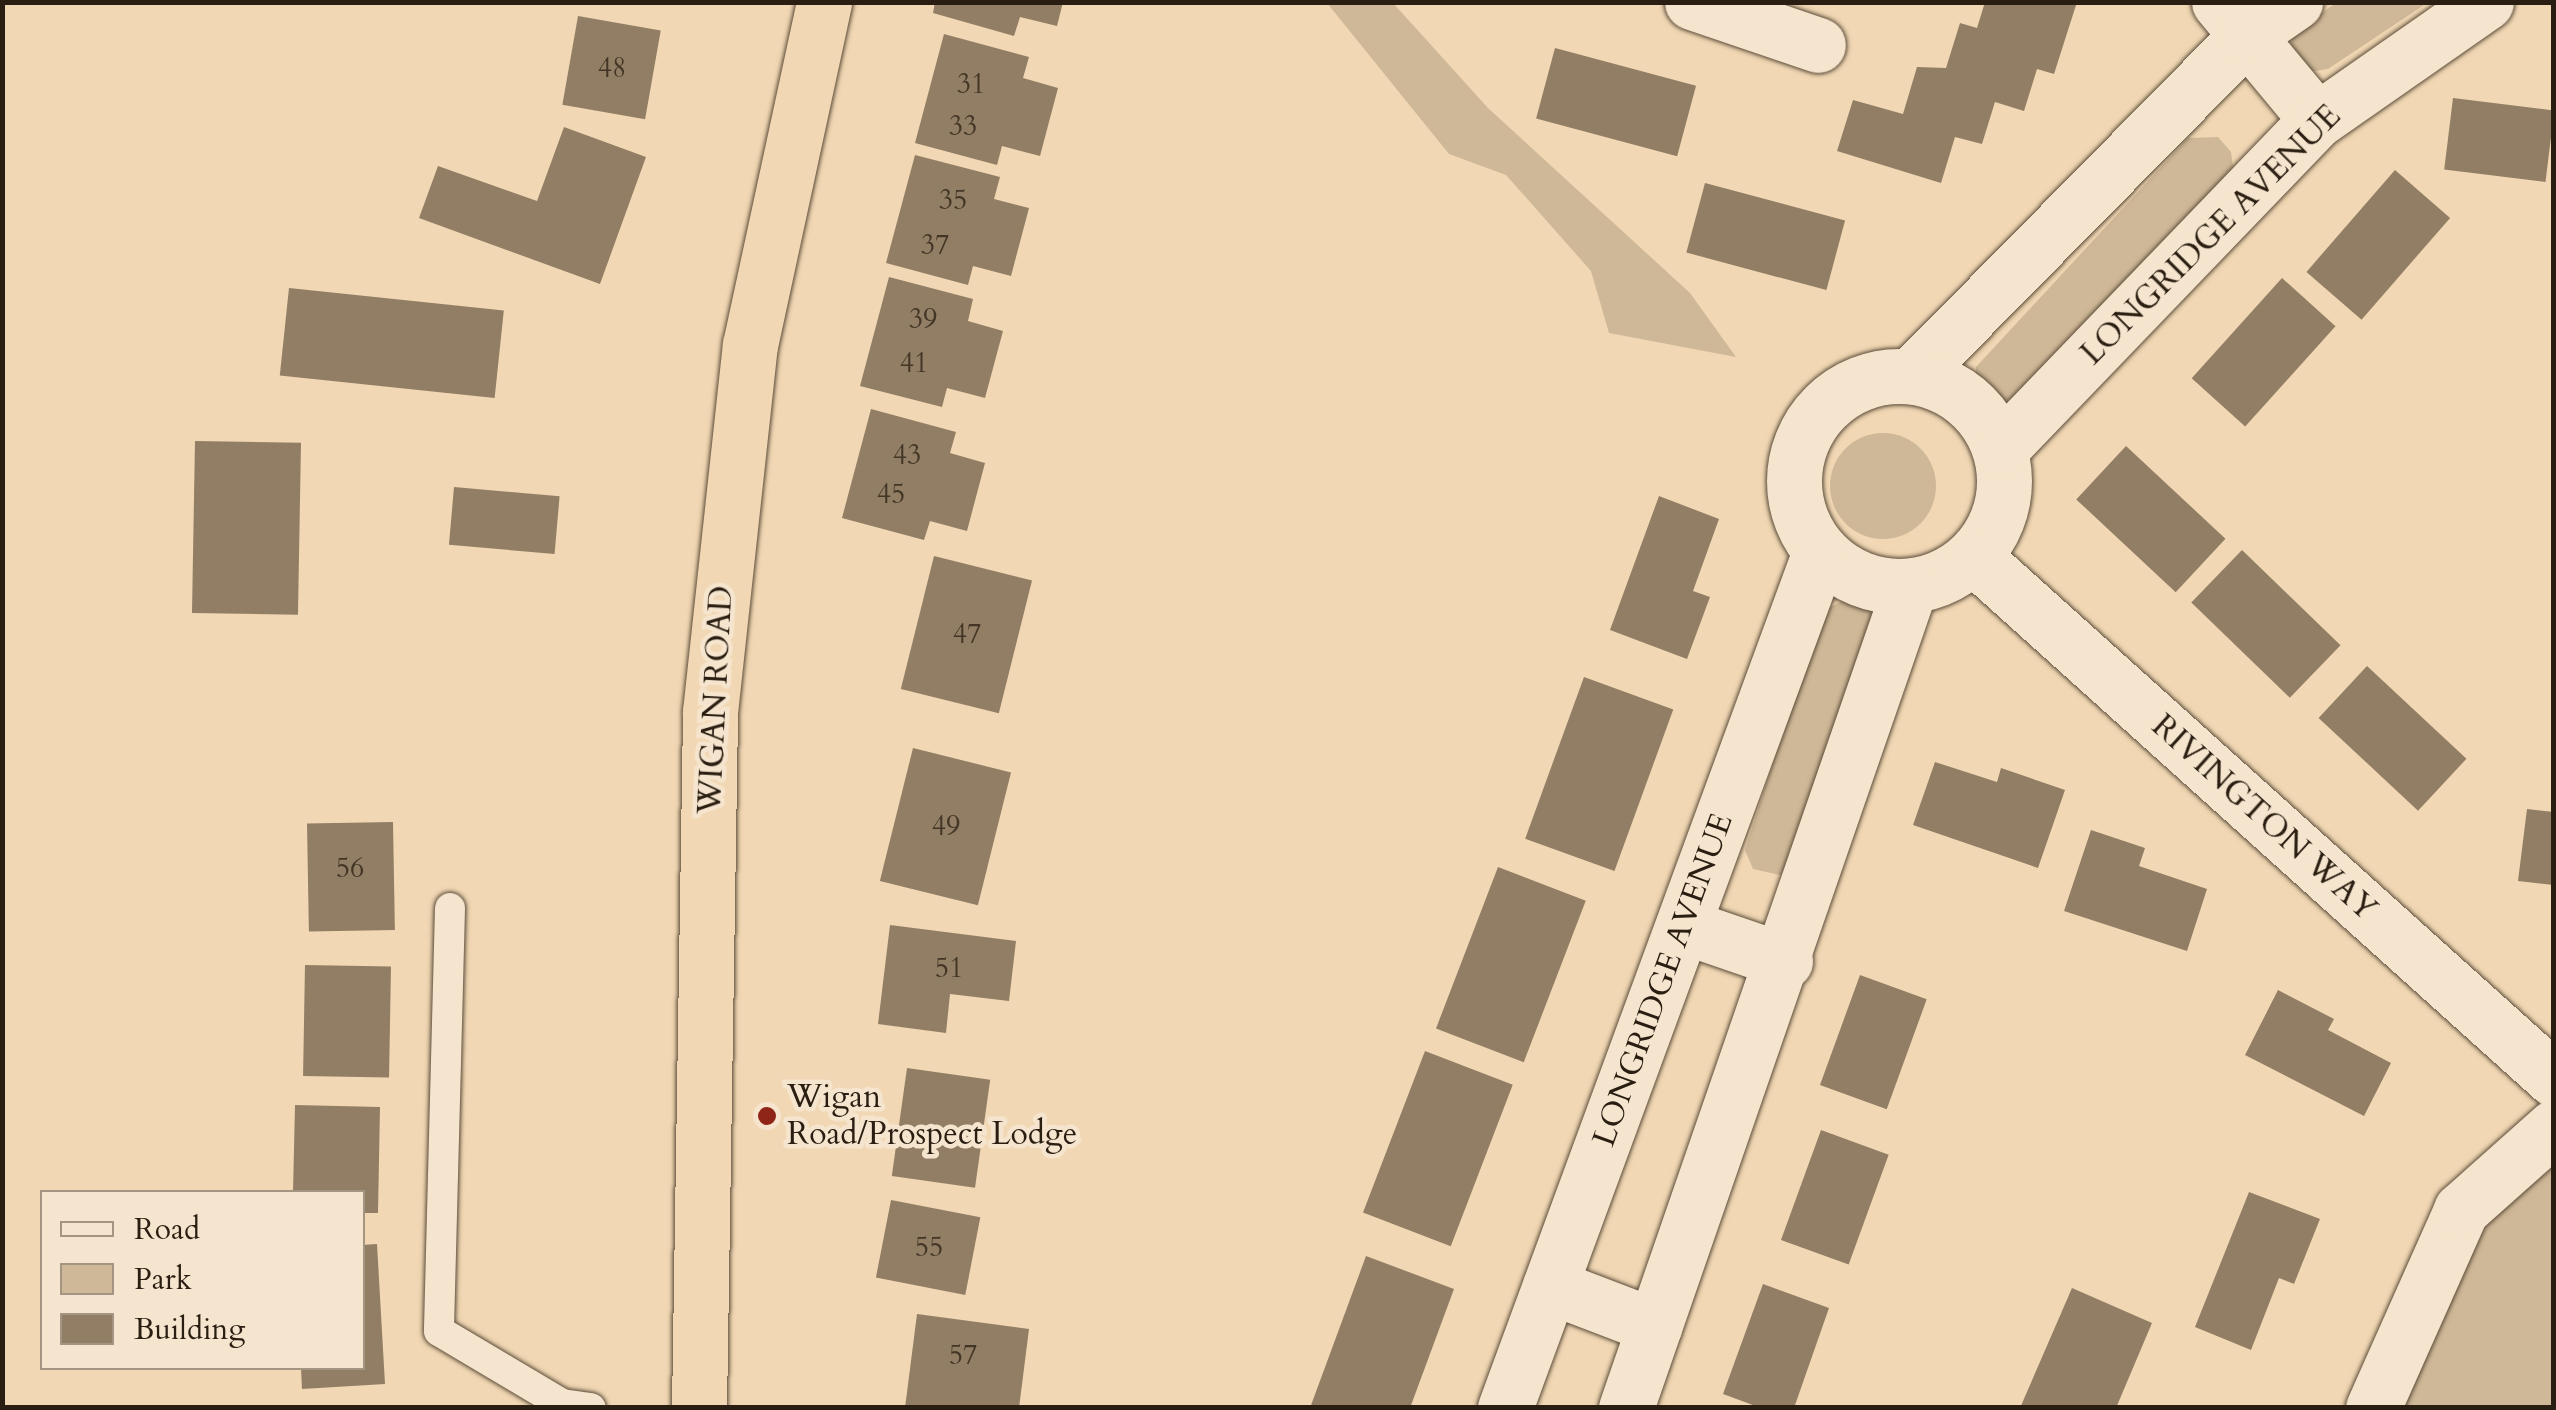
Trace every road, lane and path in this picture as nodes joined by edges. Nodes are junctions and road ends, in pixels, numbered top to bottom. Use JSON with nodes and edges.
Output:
{"nodes":[{"id":1,"x":824,"y":2,"type":"edge"},
{"id":2,"x":1692,"y":2,"type":"edge"},
{"id":3,"x":2295,"y":2,"type":"edge"},
{"id":4,"x":2486,"y":2,"type":"edge"},
{"id":5,"x":2233,"y":19,"type":"edge"},
{"id":6,"x":1818,"y":44,"type":"dead end"},
{"id":7,"x":2317,"y":120,"type":"junction"},
{"id":8,"x":1911,"y":376,"type":"junction"},
{"id":9,"x":2000,"y":450,"type":"junction"},
{"id":10,"x":1820,"y":552,"type":"junction"},
{"id":11,"x":1974,"y":557,"type":"junction"},
{"id":12,"x":1910,"y":587,"type":"junction"},
{"id":13,"x":450,"y":908,"type":"dead end"},
{"id":14,"x":1684,"y":926,"type":"junction"},
{"id":15,"x":1785,"y":961,"type":"junction"},
{"id":16,"x":2554,"y":1079,"type":"edge"},
{"id":17,"x":2554,"y":1127,"type":"edge"},
{"id":18,"x":1550,"y":1286,"type":"junction"},
{"id":19,"x":1654,"y":1326,"type":"junction"},
{"id":20,"x":591,"y":1408,"type":"edge"},
{"id":21,"x":699,"y":1408,"type":"edge"},
{"id":22,"x":1504,"y":1408,"type":"edge"},
{"id":23,"x":1626,"y":1408,"type":"edge"},
{"id":24,"x":2373,"y":1408,"type":"edge"}],
"edges":[{"from":1,"to":21,"type":"highway","name":"WIGAN ROAD"},
{"from":2,"to":6,"type":"street"},
{"from":3,"to":5,"type":"street"},
{"from":4,"to":7,"type":"street","name":"LONGRIDGE AVENUE"},
{"from":5,"to":7,"type":"street"},
{"from":5,"to":8,"type":"street"},
{"from":7,"to":9,"type":"street","name":"LONGRIDGE AVENUE"},
{"from":8,"to":9,"type":"street"},
{"from":8,"to":10,"type":"street"},
{"from":9,"to":11,"type":"street"},
{"from":10,"to":12,"type":"street"},
{"from":10,"to":14,"type":"street","name":"LONGRIDGE AVENUE"},
{"from":11,"to":12,"type":"street"},
{"from":11,"to":16,"type":"street","name":"RIVINGTON WAY"},
{"from":12,"to":15,"type":"street"},
{"from":13,"to":20,"type":"lane"},
{"from":14,"to":15,"type":"street"},
{"from":14,"to":18,"type":"street","name":"LONGRIDGE AVENUE"},
{"from":15,"to":19,"type":"street"},
{"from":17,"to":24,"type":"street"},
{"from":18,"to":19,"type":"street"},
{"from":18,"to":22,"type":"street","name":"LONGRIDGE AVENUE"},
{"from":19,"to":23,"type":"street"}]}
